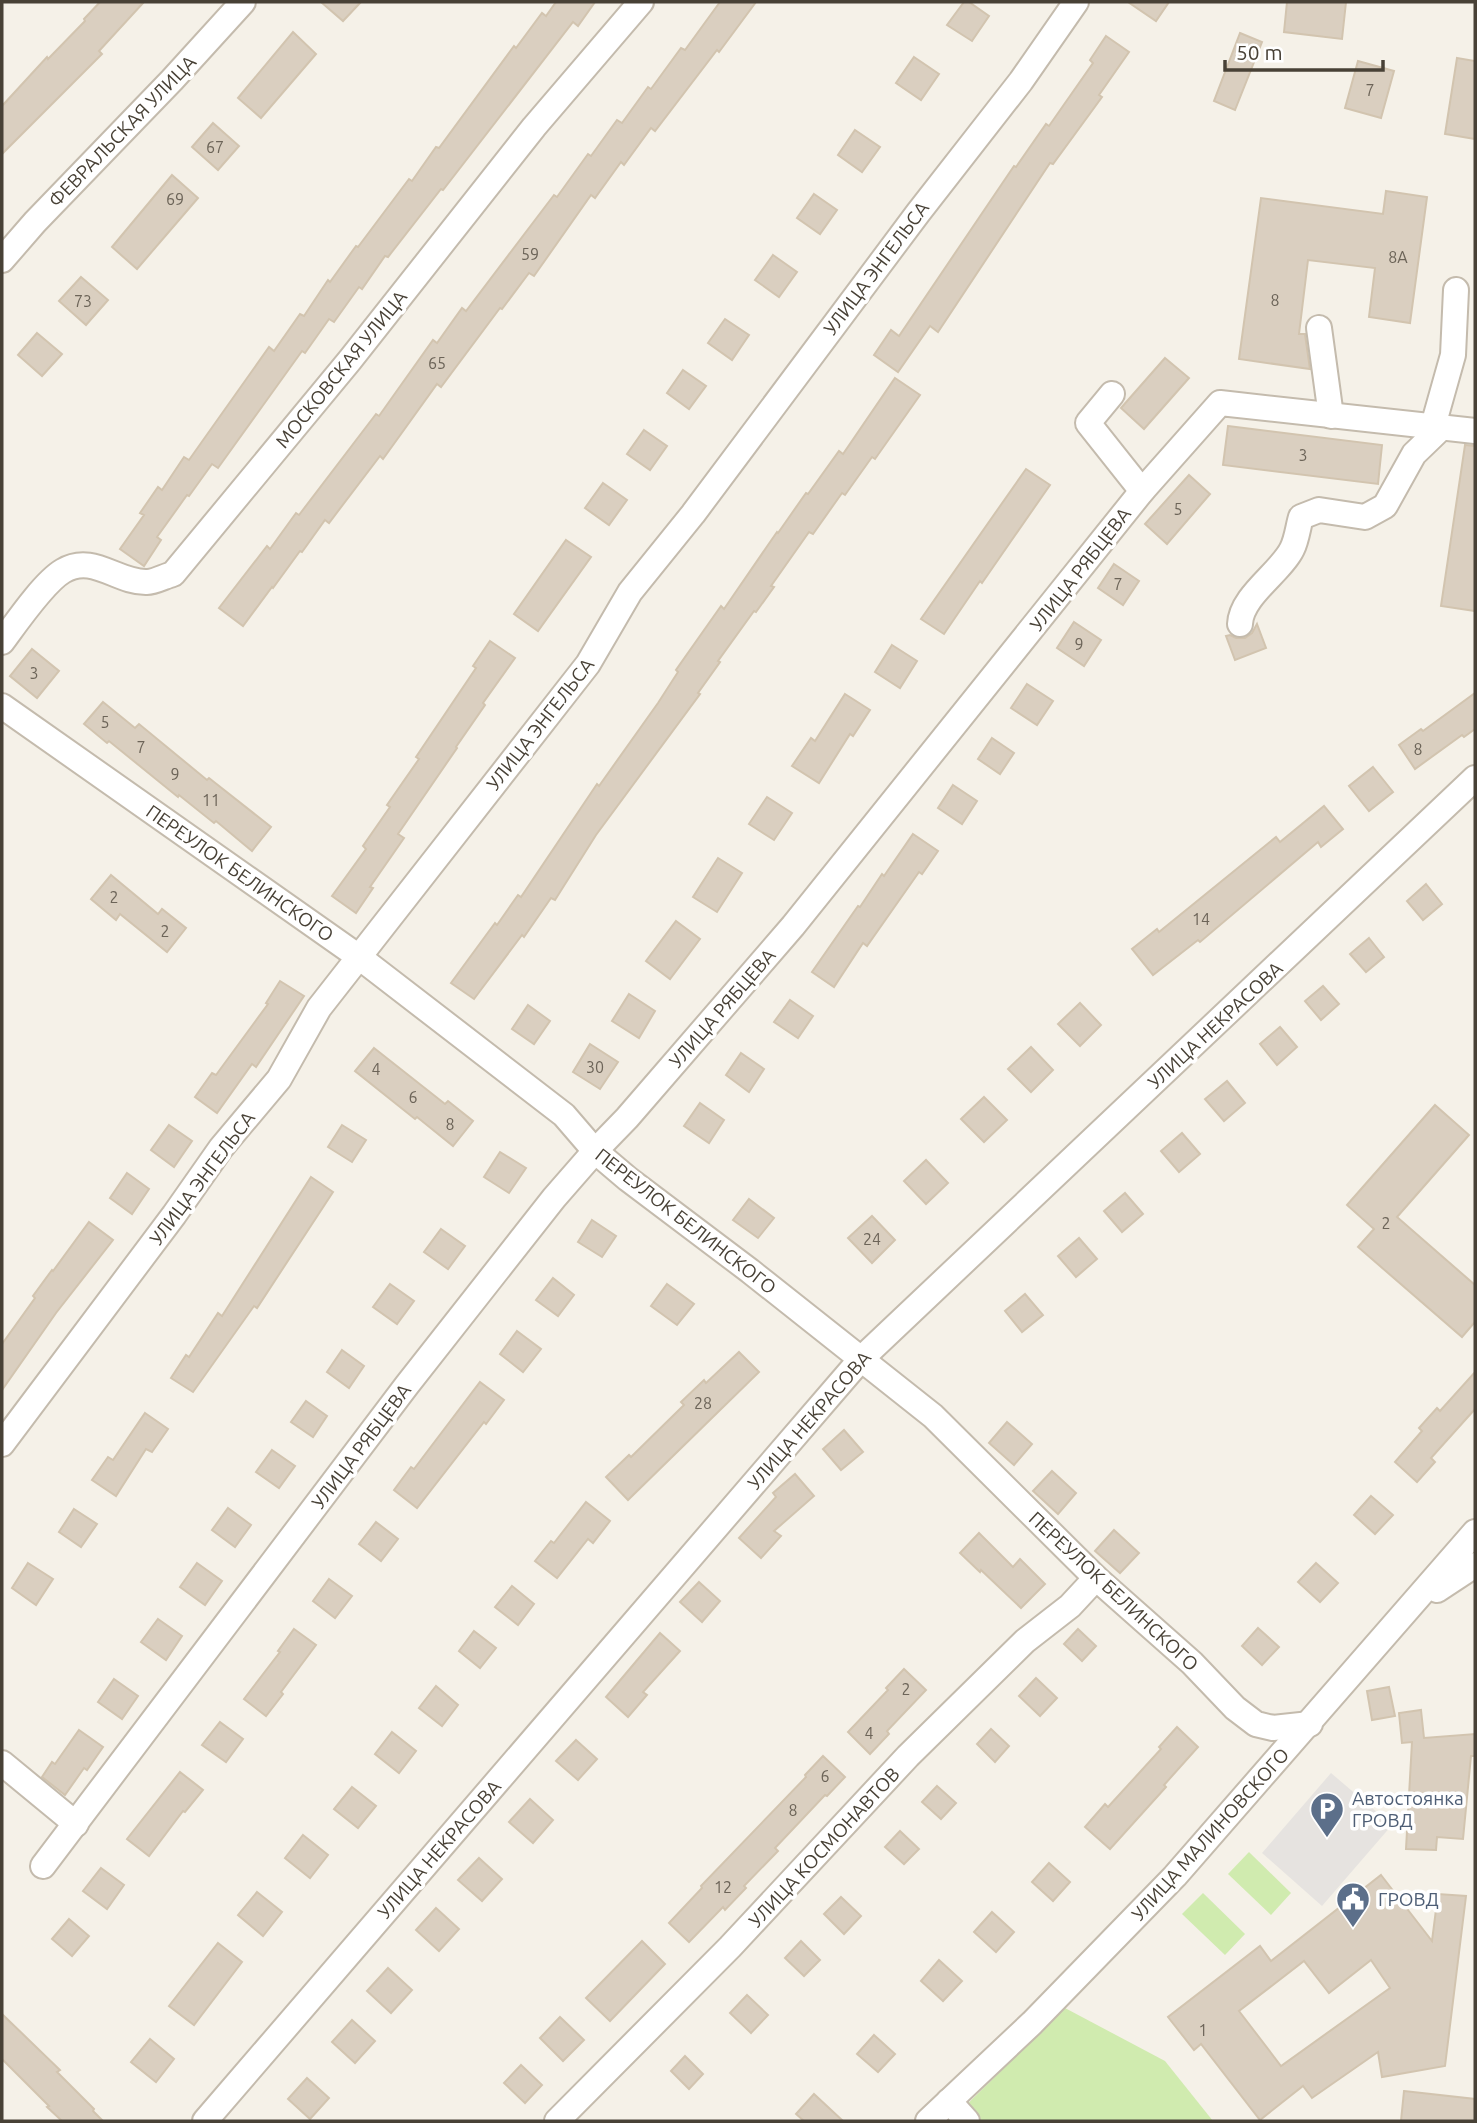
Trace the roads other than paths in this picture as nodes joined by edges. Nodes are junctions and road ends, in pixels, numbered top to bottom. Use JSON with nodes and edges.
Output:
{"nodes":[{"id":1,"x":243,"y":2,"type":"edge"},
{"id":2,"x":641,"y":2,"type":"edge"},
{"id":3,"x":1076,"y":2,"type":"edge"},
{"id":4,"x":2,"y":260,"type":"edge"},
{"id":5,"x":1456,"y":290,"type":"dead end"},
{"id":6,"x":1319,"y":328,"type":"dead end"},
{"id":7,"x":1112,"y":394,"type":"dead end"},
{"id":8,"x":1331,"y":416,"type":"junction"},
{"id":9,"x":1437,"y":427,"type":"junction"},
{"id":10,"x":1475,"y":430,"type":"edge"},
{"id":11,"x":1142,"y":491,"type":"junction"},
{"id":12,"x":1240,"y":624,"type":"dead end"},
{"id":13,"x":2,"y":642,"type":"edge"},
{"id":14,"x":2,"y":706,"type":"edge"},
{"id":15,"x":1475,"y":778,"type":"edge"},
{"id":16,"x":359,"y":957,"type":"junction"},
{"id":17,"x":595,"y":1151,"type":"junction"},
{"id":18,"x":861,"y":1359,"type":"junction"},
{"id":19,"x":2,"y":1444,"type":"edge"},
{"id":20,"x":1475,"y":1532,"type":"edge"},
{"id":21,"x":1475,"y":1565,"type":"edge"},
{"id":22,"x":1096,"y":1578,"type":"junction"},
{"id":23,"x":1395,"y":1623,"type":"junction"},
{"id":24,"x":1310,"y":1724,"type":"junction"},
{"id":25,"x":2,"y":1763,"type":"edge"},
{"id":26,"x":76,"y":1824,"type":"junction"},
{"id":27,"x":43,"y":1866,"type":"dead end"},
{"id":28,"x":949,"y":2101,"type":"junction"},
{"id":29,"x":205,"y":2121,"type":"edge"},
{"id":30,"x":557,"y":2121,"type":"edge"},
{"id":31,"x":928,"y":2121,"type":"edge"},
{"id":32,"x":967,"y":2121,"type":"edge"}],
"edges":[{"from":1,"to":4,"type":"street","name":"ФЕВРАЛЬСКАЯ УЛИЦА"},
{"from":2,"to":13,"type":"street","name":"МОСКОВСКАЯ УЛИЦА"},
{"from":3,"to":16,"type":"street","name":"УЛИЦА ЭНГЕЛЬСА"},
{"from":5,"to":9,"type":"street"},
{"from":6,"to":8,"type":"street"},
{"from":7,"to":11,"type":"street"},
{"from":8,"to":9,"type":"street","name":"УЛИЦА РЯБЦЕВА"},
{"from":8,"to":11,"type":"street","name":"УЛИЦА РЯБЦЕВА"},
{"from":9,"to":10,"type":"street","name":"УЛИЦА РЯБЦЕВА"},
{"from":9,"to":12,"type":"street"},
{"from":11,"to":17,"type":"street","name":"УЛИЦА РЯБЦЕВА"},
{"from":14,"to":16,"type":"street","name":"ПЕРЕУЛОК БЕЛИНСКОГО"},
{"from":15,"to":18,"type":"street","name":"УЛИЦА НЕКРАСОВА"},
{"from":16,"to":17,"type":"street","name":"ПЕРЕУЛОК БЕЛИНСКОГО"},
{"from":16,"to":19,"type":"street","name":"УЛИЦА ЭНГЕЛЬСА"},
{"from":17,"to":18,"type":"street","name":"ПЕРЕУЛОК БЕЛИНСКОГО"},
{"from":17,"to":26,"type":"street","name":"УЛИЦА РЯБЦЕВА"},
{"from":18,"to":22,"type":"street","name":"ПЕРЕУЛОК БЕЛИНСКОГО"},
{"from":18,"to":29,"type":"street","name":"УЛИЦА НЕКРАСОВА"},
{"from":20,"to":23,"type":"street","name":"УЛИЦА МАЛИНОВСКОГО"},
{"from":21,"to":23,"type":"street"},
{"from":22,"to":24,"type":"street","name":"ПЕРЕУЛОК БЕЛИНСКОГО"},
{"from":22,"to":30,"type":"street","name":"УЛИЦА КОСМОНАВТОВ"},
{"from":23,"to":24,"type":"street","name":"УЛИЦА МАЛИНОВСКОГО"},
{"from":24,"to":28,"type":"street","name":"УЛИЦА МАЛИНОВСКОГО"},
{"from":25,"to":26,"type":"street"},
{"from":26,"to":27,"type":"street","name":"УЛИЦА РЯБЦЕВА"},
{"from":28,"to":31,"type":"street","name":"УЛИЦА МАЛИНОВСКОГО"},
{"from":28,"to":32,"type":"street"}]}
